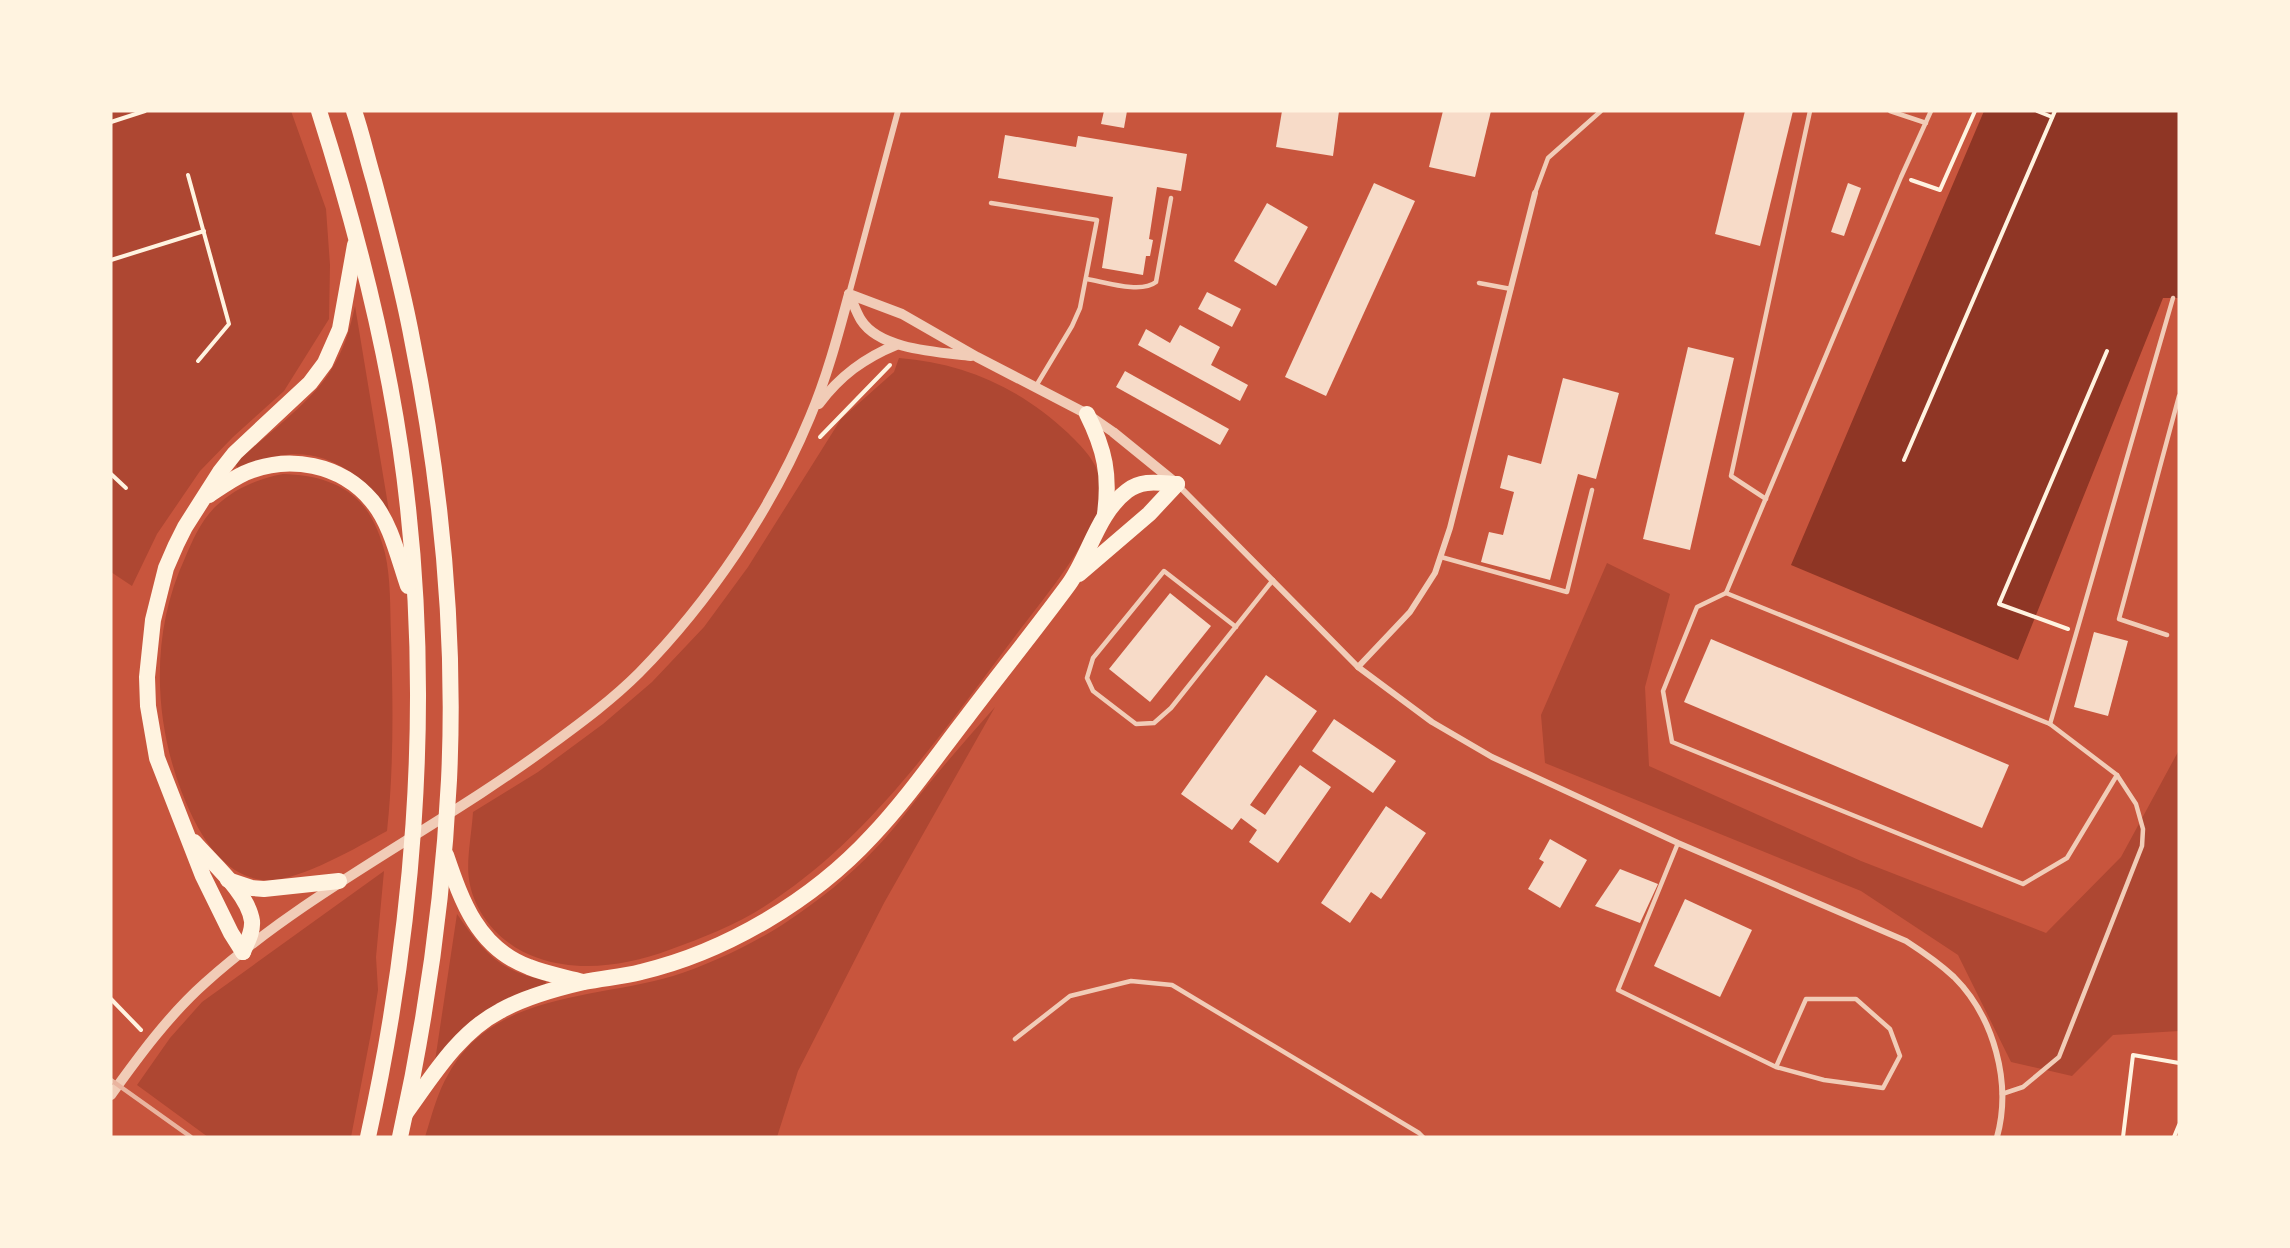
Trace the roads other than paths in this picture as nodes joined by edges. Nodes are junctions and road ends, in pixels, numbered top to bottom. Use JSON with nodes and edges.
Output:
{"nodes":[{"id":1,"x":319,"y":111,"type":"edge"},
{"id":2,"x":354,"y":111,"type":"edge"},
{"id":3,"x":898,"y":111,"type":"edge"},
{"id":4,"x":1601,"y":111,"type":"edge"},
{"id":5,"x":1810,"y":111,"type":"edge"},
{"id":6,"x":1890,"y":111,"type":"edge"},
{"id":7,"x":1931,"y":111,"type":"edge"},
{"id":8,"x":1926,"y":123,"type":"junction"},
{"id":9,"x":1535,"y":193,"type":"joint"},
{"id":10,"x":1171,"y":198,"type":"dead end"},
{"id":11,"x":992,"y":203,"type":"dead end"},
{"id":12,"x":356,"y":236,"type":"junction"},
{"id":13,"x":1087,"y":279,"type":"junction"},
{"id":14,"x":1479,"y":283,"type":"dead end"},
{"id":15,"x":1511,"y":290,"type":"junction"},
{"id":16,"x":849,"y":294,"type":"junction"},
{"id":17,"x":2173,"y":298,"type":"dead end"},
{"id":18,"x":896,"y":345,"type":"junction"},
{"id":19,"x":977,"y":357,"type":"junction"},
{"id":20,"x":1036,"y":386,"type":"junction"},
{"id":21,"x":2179,"y":396,"type":"edge"},
{"id":22,"x":1087,"y":414,"type":"junction"},
{"id":23,"x":811,"y":415,"type":"junction"},
{"id":24,"x":1177,"y":484,"type":"junction"},
{"id":25,"x":1592,"y":490,"type":"dead end"},
{"id":26,"x":204,"y":499,"type":"junction"},
{"id":27,"x":1766,"y":499,"type":"junction"},
{"id":28,"x":1104,"y":516,"type":"junction"},
{"id":29,"x":1441,"y":557,"type":"junction"},
{"id":30,"x":1071,"y":580,"type":"junction"},
{"id":31,"x":1273,"y":580,"type":"junction"},
{"id":32,"x":1726,"y":593,"type":"junction"},
{"id":33,"x":416,"y":611,"type":"junction"},
{"id":34,"x":1236,"y":627,"type":"junction"},
{"id":35,"x":2167,"y":635,"type":"dead end"},
{"id":36,"x":1358,"y":667,"type":"junction"},
{"id":37,"x":2050,"y":724,"type":"junction"},
{"id":38,"x":2117,"y":775,"type":"junction"},
{"id":39,"x":189,"y":837,"type":"junction"},
{"id":40,"x":1678,"y":843,"type":"junction"},
{"id":41,"x":445,"y":851,"type":"junction"},
{"id":42,"x":228,"y":880,"type":"junction"},
{"id":43,"x":339,"y":881,"type":"junction"},
{"id":44,"x":243,"y":952,"type":"junction"},
{"id":45,"x":583,"y":982,"type":"junction"},
{"id":46,"x":1016,"y":1039,"type":"dead end"},
{"id":47,"x":1776,"y":1067,"type":"junction"},
{"id":48,"x":2002,"y":1094,"type":"junction"},
{"id":49,"x":111,"y":1095,"type":"edge"},
{"id":50,"x":405,"y":1114,"type":"junction"},
{"id":51,"x":368,"y":1137,"type":"edge"},
{"id":52,"x":400,"y":1137,"type":"edge"},
{"id":53,"x":1423,"y":1137,"type":"edge"},
{"id":54,"x":1997,"y":1137,"type":"edge"}],
"edges":[{"from":1,"to":12,"type":"highway"},
{"from":2,"to":41,"type":"highway"},
{"from":3,"to":16,"type":"street"},
{"from":4,"to":9,"type":"lane"},
{"from":5,"to":27,"type":"lane"},
{"from":6,"to":8,"type":"lane"},
{"from":7,"to":8,"type":"lane"},
{"from":8,"to":27,"type":"lane"},
{"from":9,"to":15,"type":"street"},
{"from":10,"to":13,"type":"lane"},
{"from":11,"to":13,"type":"lane"},
{"from":12,"to":26,"type":"highway"},
{"from":12,"to":33,"type":"highway"},
{"from":13,"to":20,"type":"lane"},
{"from":14,"to":15,"type":"lane"},
{"from":15,"to":29,"type":"street"},
{"from":16,"to":18,"type":"street"},
{"from":16,"to":19,"type":"street"},
{"from":16,"to":23,"type":"street"},
{"from":17,"to":37,"type":"lane"},
{"from":18,"to":19,"type":"street"},
{"from":18,"to":23,"type":"street"},
{"from":19,"to":20,"type":"street"},
{"from":20,"to":22,"type":"street"},
{"from":21,"to":35,"type":"lane"},
{"from":22,"to":24,"type":"street"},
{"from":22,"to":28,"type":"highway"},
{"from":23,"to":43,"type":"street"},
{"from":24,"to":28,"type":"highway"},
{"from":24,"to":30,"type":"highway"},
{"from":24,"to":31,"type":"street"},
{"from":25,"to":29,"type":"lane"},
{"from":26,"to":33,"type":"highway"},
{"from":26,"to":39,"type":"highway"},
{"from":27,"to":32,"type":"lane"},
{"from":28,"to":30,"type":"highway"},
{"from":29,"to":36,"type":"street"},
{"from":30,"to":45,"type":"highway"},
{"from":31,"to":34,"type":"lane"},
{"from":31,"to":36,"type":"street"},
{"from":32,"to":37,"type":"lane"},
{"from":32,"to":38,"type":"lane"},
{"from":33,"to":51,"type":"highway"},
{"from":34,"to":34,"type":"lane"},
{"from":36,"to":40,"type":"street"},
{"from":37,"to":38,"type":"lane"},
{"from":38,"to":48,"type":"lane"},
{"from":39,"to":42,"type":"highway"},
{"from":39,"to":44,"type":"highway"},
{"from":40,"to":47,"type":"lane"},
{"from":40,"to":48,"type":"street"},
{"from":41,"to":45,"type":"highway"},
{"from":41,"to":50,"type":"highway"},
{"from":42,"to":43,"type":"highway"},
{"from":42,"to":44,"type":"highway"},
{"from":43,"to":44,"type":"street"},
{"from":44,"to":49,"type":"street"},
{"from":45,"to":50,"type":"highway"},
{"from":46,"to":53,"type":"lane"},
{"from":47,"to":47,"type":"lane"},
{"from":48,"to":54,"type":"street"},
{"from":50,"to":52,"type":"highway"}]}
